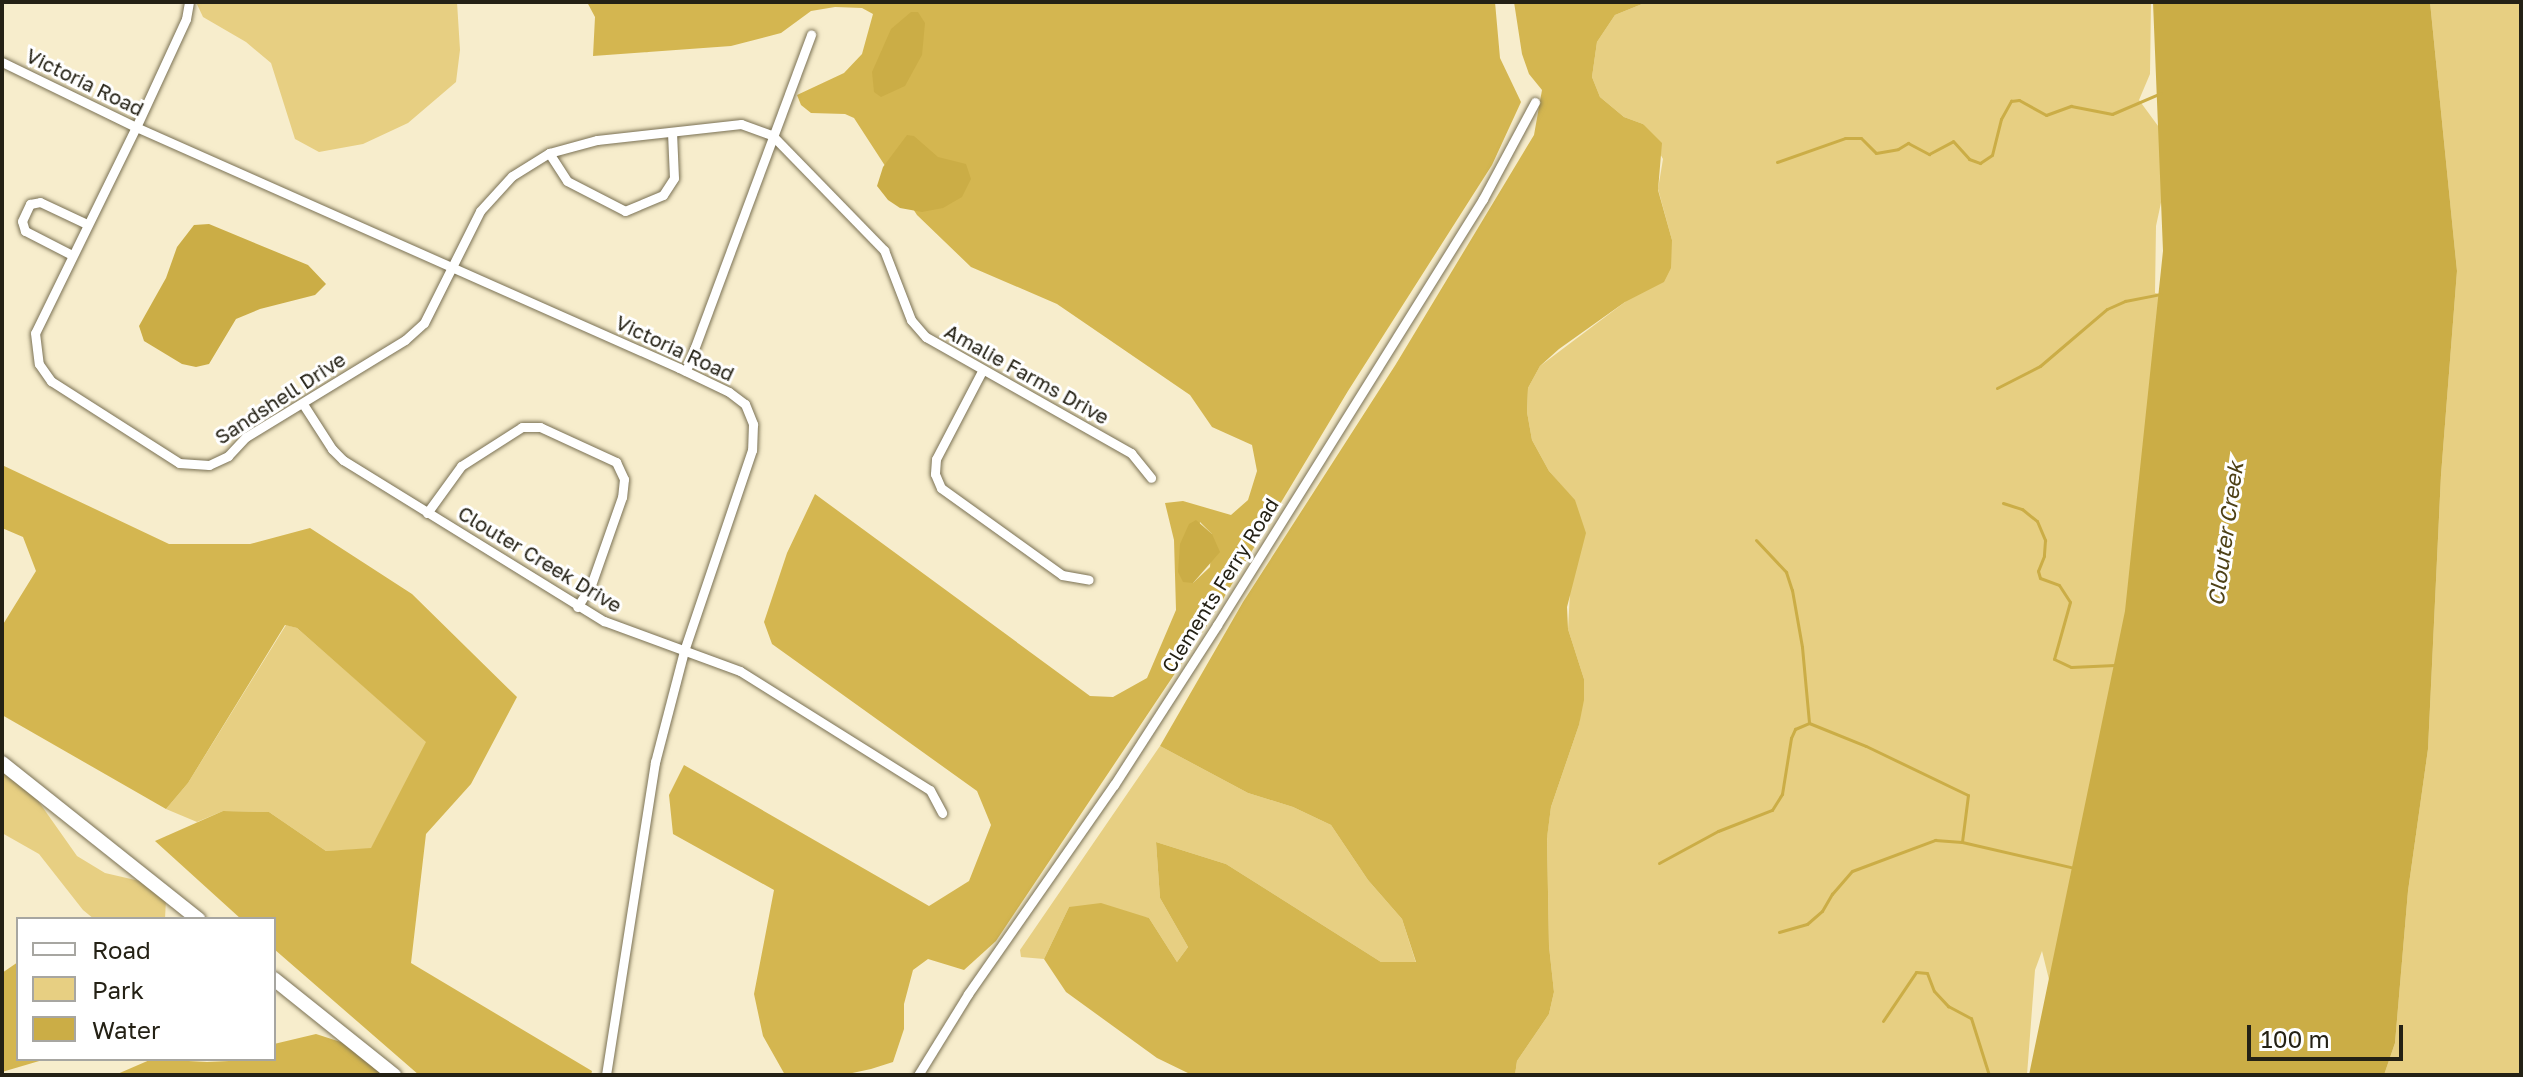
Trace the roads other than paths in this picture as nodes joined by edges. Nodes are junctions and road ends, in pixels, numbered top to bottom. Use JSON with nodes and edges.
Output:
{"nodes":[{"id":1,"x":189,"y":2,"type":"edge"},
{"id":2,"x":811,"y":34,"type":"dead end"},
{"id":3,"x":2,"y":62,"type":"edge"},
{"id":4,"x":1535,"y":102,"type":"dead end"},
{"id":5,"x":136,"y":127,"type":"junction"},
{"id":6,"x":672,"y":133,"type":"junction"},
{"id":7,"x":772,"y":135,"type":"junction"},
{"id":8,"x":549,"y":153,"type":"junction"},
{"id":9,"x":87,"y":224,"type":"junction"},
{"id":10,"x":72,"y":255,"type":"junction"},
{"id":11,"x":451,"y":267,"type":"junction"},
{"id":12,"x":686,"y":371,"type":"junction"},
{"id":13,"x":982,"y":371,"type":"junction"},
{"id":14,"x":303,"y":404,"type":"junction"},
{"id":15,"x":1151,"y":478,"type":"dead end"},
{"id":16,"x":427,"y":513,"type":"junction"},
{"id":17,"x":1089,"y":580,"type":"dead end"},
{"id":18,"x":577,"y":607,"type":"junction"},
{"id":19,"x":684,"y":651,"type":"junction"},
{"id":20,"x":2,"y":763,"type":"edge"},
{"id":21,"x":942,"y":813,"type":"dead end"},
{"id":22,"x":195,"y":917,"type":"edge"},
{"id":23,"x":276,"y":981,"type":"edge"},
{"id":24,"x":394,"y":1075,"type":"edge"},
{"id":25,"x":606,"y":1075,"type":"edge"},
{"id":26,"x":918,"y":1075,"type":"edge"}],
"edges":[{"from":1,"to":5,"type":"street","name":"Sandshell Drive"},
{"from":2,"to":7,"type":"street"},
{"from":3,"to":5,"type":"street","name":"Victoria Road"},
{"from":4,"to":26,"type":"street","name":"Clements Ferry Road"},
{"from":5,"to":9,"type":"street","name":"Sandshell Drive"},
{"from":5,"to":11,"type":"street","name":"Victoria Road"},
{"from":6,"to":7,"type":"street"},
{"from":6,"to":8,"type":"street"},
{"from":6,"to":8,"type":"street"},
{"from":7,"to":12,"type":"street"},
{"from":7,"to":13,"type":"street","name":"Amalie Farms Drive"},
{"from":8,"to":11,"type":"street","name":"Sandshell Drive"},
{"from":9,"to":10,"type":"street","name":"Sandshell Drive"},
{"from":9,"to":10,"type":"street"},
{"from":10,"to":14,"type":"street","name":"Sandshell Drive"},
{"from":11,"to":12,"type":"street","name":"Victoria Road"},
{"from":11,"to":14,"type":"street","name":"Sandshell Drive"},
{"from":12,"to":19,"type":"street","name":"Victoria Road"},
{"from":13,"to":15,"type":"street","name":"Amalie Farms Drive"},
{"from":13,"to":17,"type":"street"},
{"from":14,"to":16,"type":"street","name":"Clouter Creek Drive"},
{"from":16,"to":18,"type":"street","name":"Clouter Creek Drive"},
{"from":16,"to":18,"type":"street"},
{"from":18,"to":19,"type":"street","name":"Clouter Creek Drive"},
{"from":19,"to":21,"type":"street","name":"Clouter Creek Drive"},
{"from":19,"to":25,"type":"street","name":"Victoria Road"},
{"from":20,"to":22,"type":"main road"},
{"from":23,"to":24,"type":"main road"}]}
